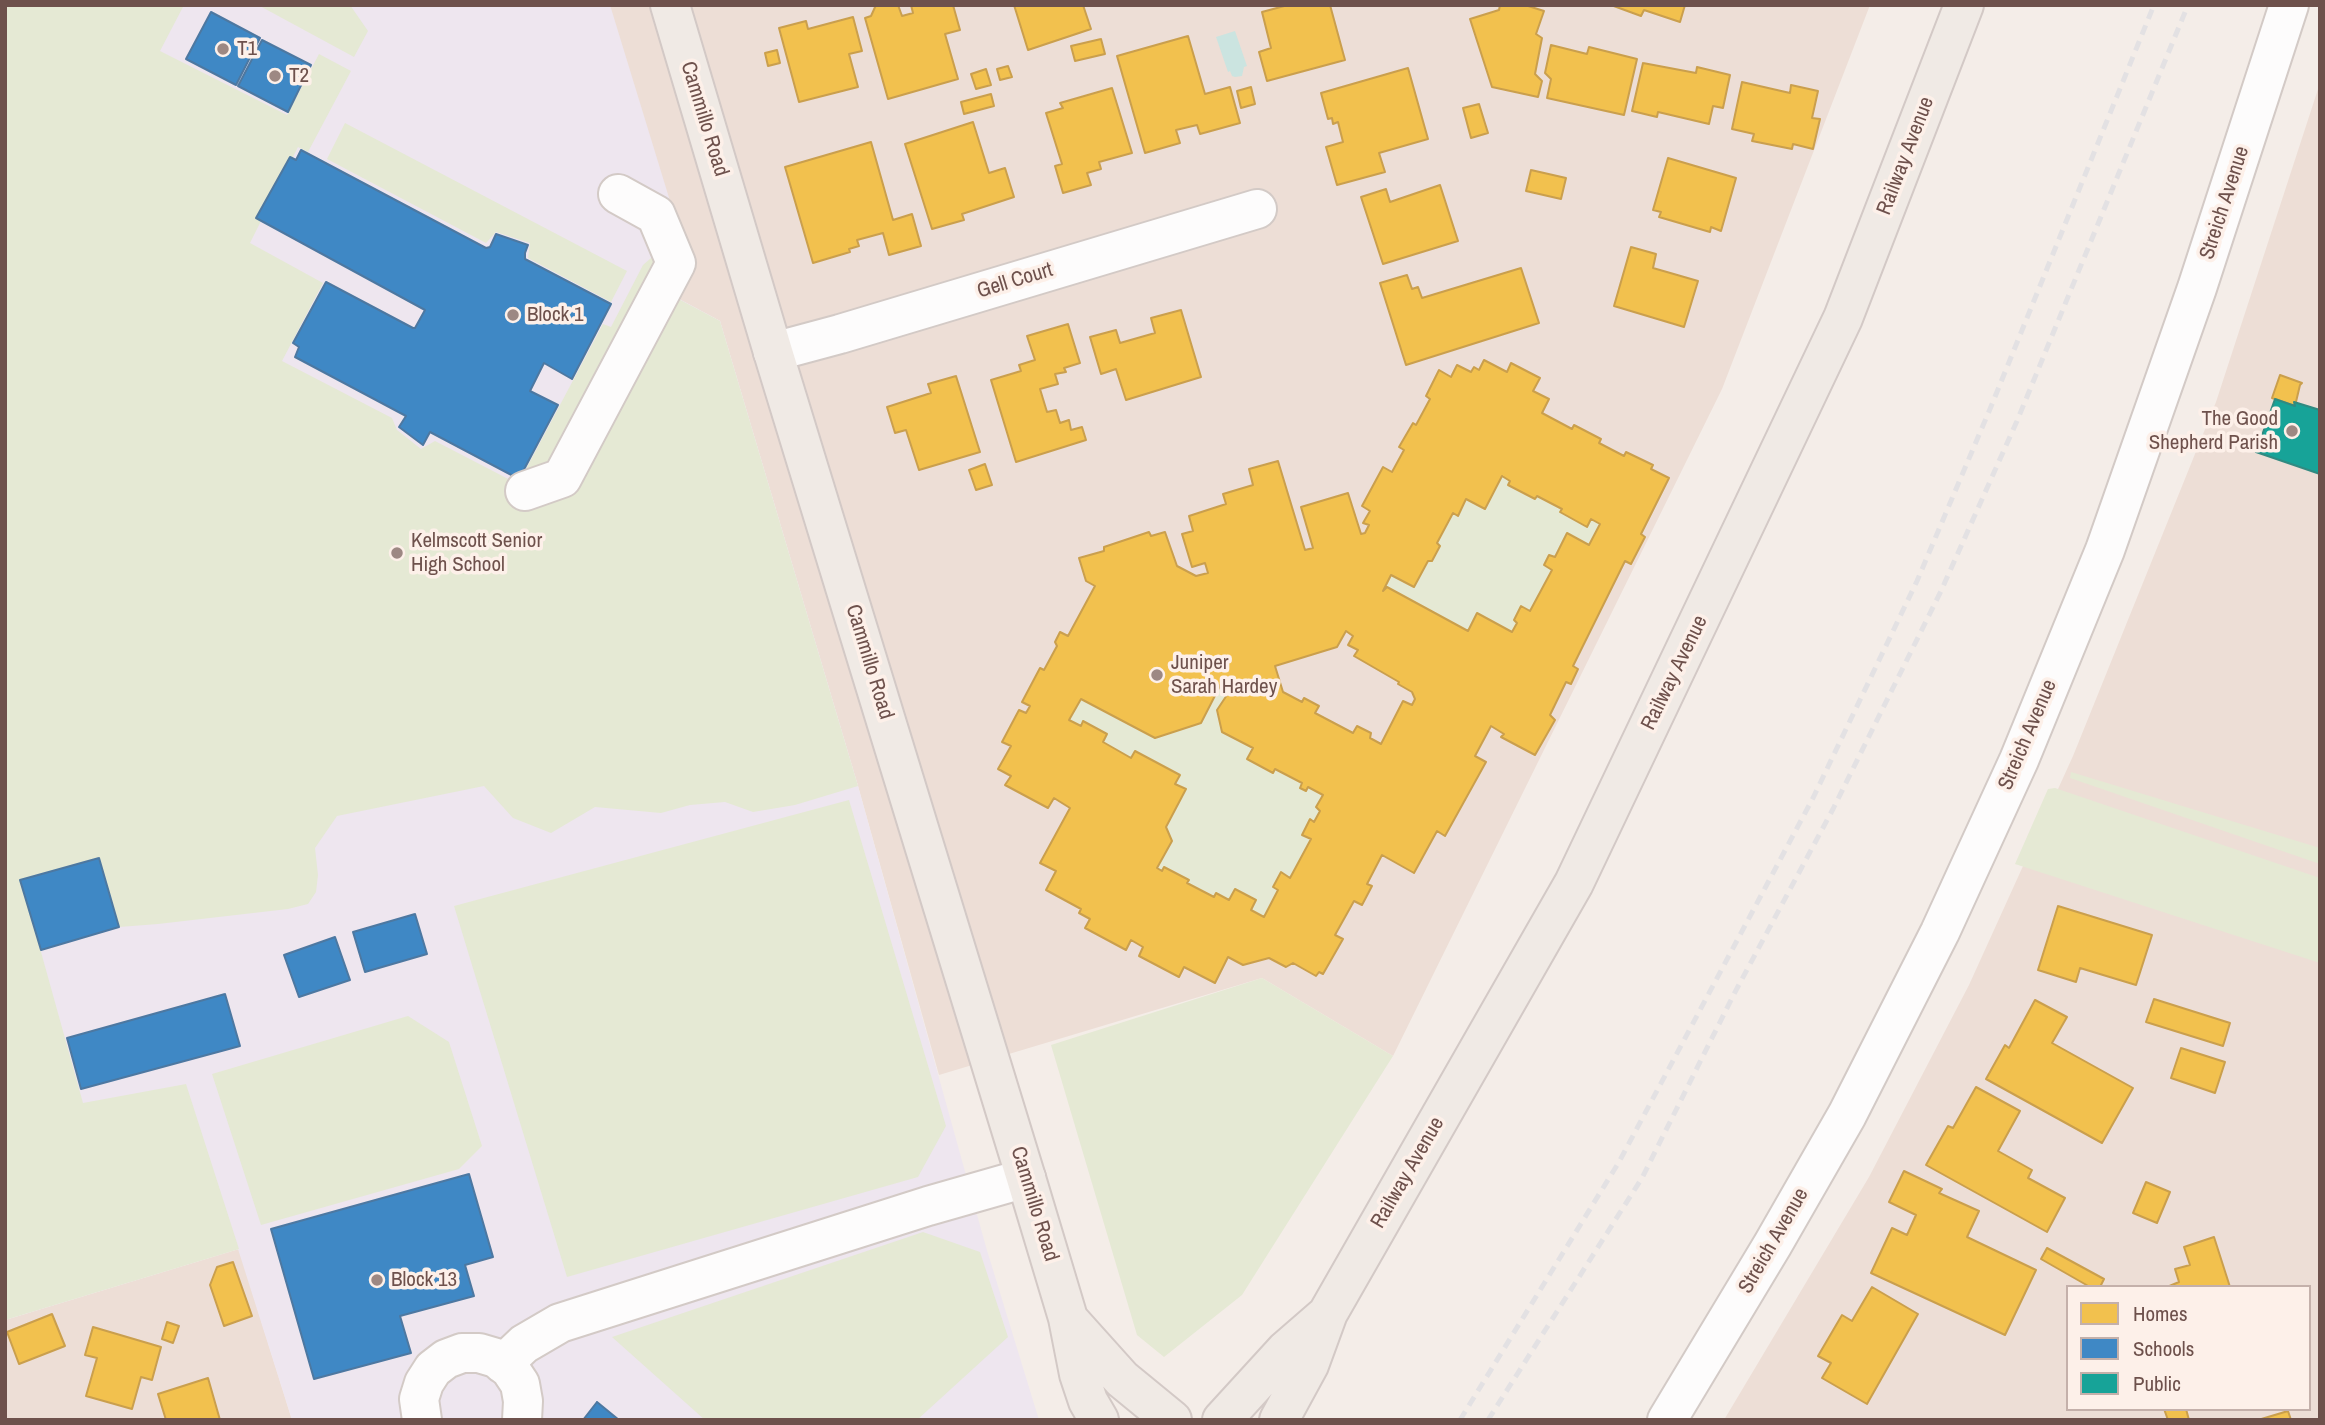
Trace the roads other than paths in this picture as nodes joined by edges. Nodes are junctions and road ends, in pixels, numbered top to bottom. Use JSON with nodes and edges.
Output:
{"nodes":[{"id":1,"x":670,"y":5,"type":"edge"},
{"id":2,"x":1964,"y":5,"type":"edge"},
{"id":3,"x":2289,"y":5,"type":"edge"},
{"id":4,"x":618,"y":194,"type":"dead end"},
{"id":5,"x":1257,"y":209,"type":"dead end"},
{"id":6,"x":773,"y":352,"type":"junction"},
{"id":7,"x":526,"y":491,"type":"dead end"},
{"id":8,"x":1026,"y":1178,"type":"junction"},
{"id":9,"x":1328,"y":1313,"type":"junction"},
{"id":10,"x":1068,"y":1318,"type":"junction"},
{"id":11,"x":503,"y":1364,"type":"junction"},
{"id":12,"x":422,"y":1420,"type":"edge"},
{"id":13,"x":522,"y":1420,"type":"edge"},
{"id":14,"x":1099,"y":1420,"type":"edge"},
{"id":15,"x":1172,"y":1420,"type":"edge"},
{"id":16,"x":1222,"y":1420,"type":"edge"},
{"id":17,"x":1279,"y":1420,"type":"edge"},
{"id":18,"x":1667,"y":1420,"type":"edge"}],
"edges":[{"from":1,"to":6,"type":"main road","name":"Cammillo Road"},
{"from":2,"to":9,"type":"main road","name":"Railway Avenue"},
{"from":3,"to":18,"type":"street","name":"Streich Avenue"},
{"from":4,"to":7,"type":"street"},
{"from":5,"to":6,"type":"street","name":"Gell Court"},
{"from":6,"to":8,"type":"main road","name":"Cammillo Road"},
{"from":8,"to":10,"type":"main road","name":"Cammillo Road"},
{"from":8,"to":11,"type":"street"},
{"from":9,"to":16,"type":"main road","name":"Railway Avenue"},
{"from":9,"to":17,"type":"main road","name":"Railway Avenue"},
{"from":10,"to":14,"type":"main road","name":"Cammillo Road"},
{"from":10,"to":15,"type":"main road","name":"Cammillo Road"},
{"from":11,"to":12,"type":"street"},
{"from":11,"to":13,"type":"street"}]}
